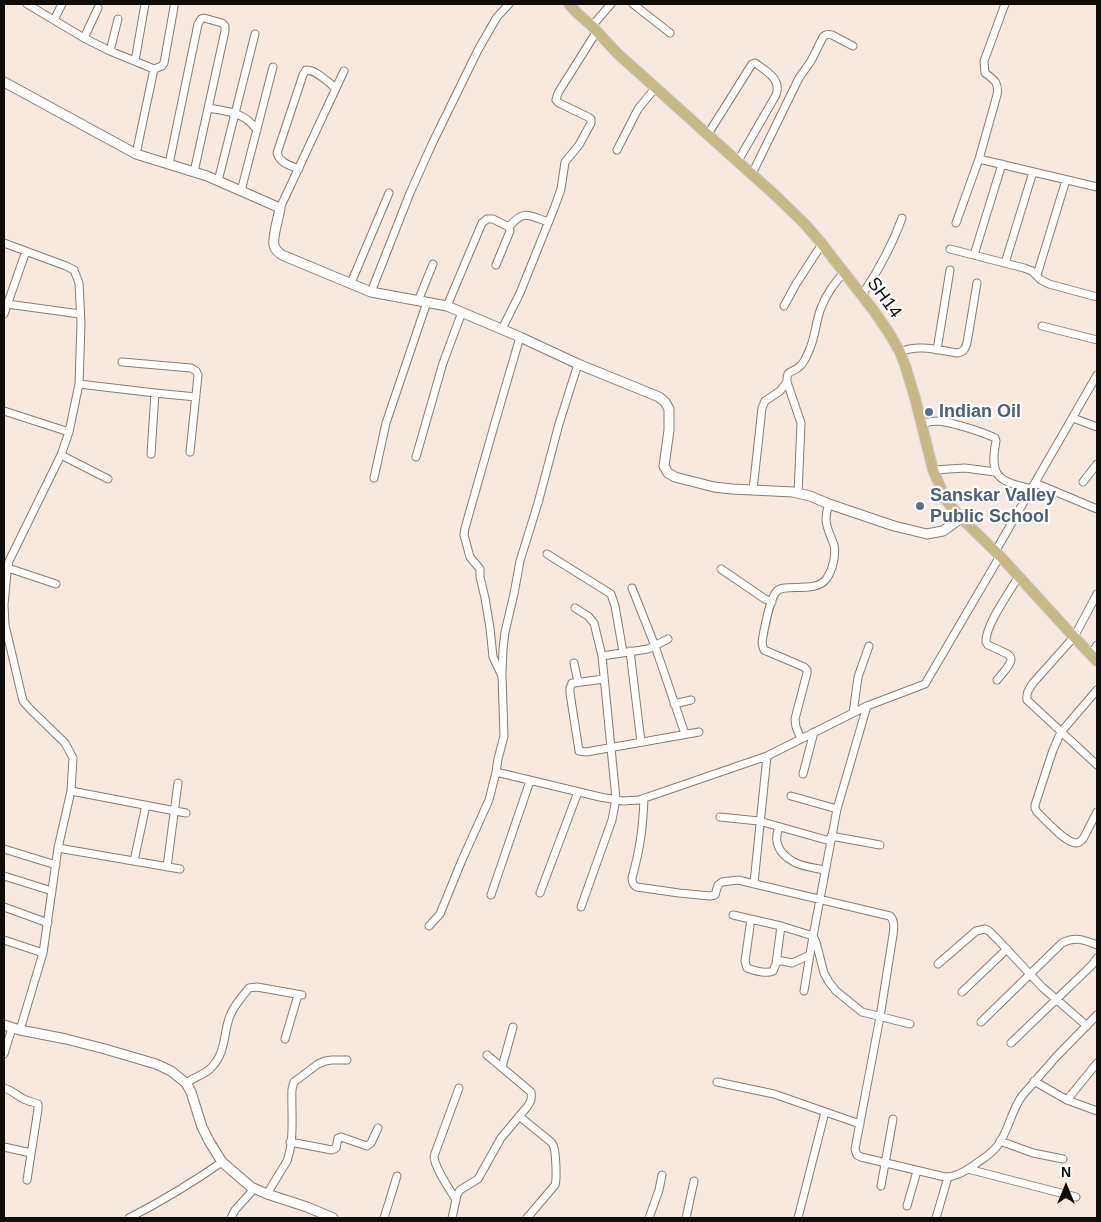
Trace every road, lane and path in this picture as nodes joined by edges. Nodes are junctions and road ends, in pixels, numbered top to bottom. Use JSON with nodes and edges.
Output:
{"nodes":[{"id":1,"x":28,"y":4,"type":"edge"},
{"id":2,"x":62,"y":4,"type":"edge"},
{"id":3,"x":145,"y":4,"type":"edge"},
{"id":4,"x":509,"y":4,"type":"edge"},
{"id":5,"x":569,"y":4,"type":"edge"},
{"id":6,"x":611,"y":4,"type":"edge"},
{"id":7,"x":633,"y":4,"type":"edge"},
{"id":8,"x":1006,"y":4,"type":"edge"},
{"id":9,"x":98,"y":8,"type":"dead end"},
{"id":10,"x":174,"y":8,"type":"dead end"},
{"id":11,"x":118,"y":19,"type":"dead end"},
{"id":12,"x":54,"y":20,"type":"junction"},
{"id":13,"x":594,"y":29,"type":"junction"},
{"id":14,"x":670,"y":33,"type":"dead end"},
{"id":15,"x":255,"y":34,"type":"dead end"},
{"id":16,"x":84,"y":38,"type":"junction"},
{"id":17,"x":853,"y":46,"type":"dead end"},
{"id":18,"x":110,"y":51,"type":"junction"},
{"id":19,"x":135,"y":61,"type":"junction"},
{"id":20,"x":273,"y":67,"type":"dead end"},
{"id":21,"x":154,"y":69,"type":"junction"},
{"id":22,"x":344,"y":71,"type":"dead end"},
{"id":23,"x":4,"y":82,"type":"edge"},
{"id":24,"x":656,"y":87,"type":"junction"},
{"id":25,"x":336,"y":88,"type":"junction"},
{"id":26,"x":208,"y":108,"type":"junction"},
{"id":27,"x":235,"y":114,"type":"junction"},
{"id":28,"x":257,"y":130,"type":"junction"},
{"id":29,"x":708,"y":134,"type":"junction"},
{"id":30,"x":617,"y":150,"type":"dead end"},
{"id":31,"x":136,"y":154,"type":"junction"},
{"id":32,"x":979,"y":158,"type":"junction"},
{"id":33,"x":738,"y":161,"type":"junction"},
{"id":34,"x":169,"y":164,"type":"junction"},
{"id":35,"x":1002,"y":164,"type":"junction"},
{"id":36,"x":299,"y":169,"type":"junction"},
{"id":37,"x":194,"y":172,"type":"junction"},
{"id":38,"x":1033,"y":172,"type":"junction"},
{"id":39,"x":752,"y":174,"type":"junction"},
{"id":40,"x":1066,"y":180,"type":"junction"},
{"id":41,"x":218,"y":181,"type":"junction"},
{"id":42,"x":1097,"y":187,"type":"edge"},
{"id":43,"x":241,"y":191,"type":"junction"},
{"id":44,"x":389,"y":193,"type":"dead end"},
{"id":45,"x":280,"y":208,"type":"junction"},
{"id":46,"x":902,"y":218,"type":"dead end"},
{"id":47,"x":548,"y":222,"type":"junction"},
{"id":48,"x":956,"y":223,"type":"dead end"},
{"id":49,"x":509,"y":227,"type":"junction"},
{"id":50,"x":4,"y":243,"type":"edge"},
{"id":51,"x":822,"y":244,"type":"junction"},
{"id":52,"x":950,"y":249,"type":"dead end"},
{"id":53,"x":26,"y":251,"type":"junction"},
{"id":54,"x":974,"y":255,"type":"junction"},
{"id":55,"x":1005,"y":263,"type":"junction"},
{"id":56,"x":433,"y":264,"type":"dead end"},
{"id":57,"x":496,"y":265,"type":"dead end"},
{"id":58,"x":950,"y":270,"type":"dead end"},
{"id":59,"x":844,"y":272,"type":"junction"},
{"id":60,"x":1037,"y":275,"type":"junction"},
{"id":61,"x":351,"y":283,"type":"junction"},
{"id":62,"x":977,"y":283,"type":"dead end"},
{"id":63,"x":371,"y":292,"type":"junction"},
{"id":64,"x":862,"y":295,"type":"junction"},
{"id":65,"x":1097,"y":298,"type":"edge"},
{"id":66,"x":422,"y":301,"type":"junction"},
{"id":67,"x":8,"y":304,"type":"junction"},
{"id":68,"x":446,"y":306,"type":"junction"},
{"id":69,"x":784,"y":306,"type":"dead end"},
{"id":70,"x":462,"y":312,"type":"junction"},
{"id":71,"x":4,"y":314,"type":"edge"},
{"id":72,"x":80,"y":314,"type":"junction"},
{"id":73,"x":1042,"y":326,"type":"dead end"},
{"id":74,"x":502,"y":329,"type":"junction"},
{"id":75,"x":520,"y":337,"type":"junction"},
{"id":76,"x":1097,"y":340,"type":"edge"},
{"id":77,"x":937,"y":350,"type":"junction"},
{"id":78,"x":900,"y":352,"type":"junction"},
{"id":79,"x":122,"y":362,"type":"dead end"},
{"id":80,"x":578,"y":364,"type":"junction"},
{"id":81,"x":1097,"y":377,"type":"edge"},
{"id":82,"x":787,"y":382,"type":"junction"},
{"id":83,"x":78,"y":384,"type":"junction"},
{"id":84,"x":155,"y":393,"type":"junction"},
{"id":85,"x":196,"y":397,"type":"junction"},
{"id":86,"x":4,"y":411,"type":"edge"},
{"id":87,"x":1073,"y":418,"type":"junction"},
{"id":88,"x":922,"y":424,"type":"junction"},
{"id":89,"x":1097,"y":428,"type":"edge"},
{"id":90,"x":69,"y":432,"type":"junction"},
{"id":91,"x":190,"y":452,"type":"dead end"},
{"id":92,"x":151,"y":454,"type":"dead end"},
{"id":93,"x":61,"y":455,"type":"junction"},
{"id":94,"x":416,"y":457,"type":"dead end"},
{"id":95,"x":1097,"y":464,"type":"edge"},
{"id":96,"x":933,"y":470,"type":"junction"},
{"id":97,"x":995,"y":472,"type":"junction"},
{"id":98,"x":374,"y":478,"type":"dead end"},
{"id":99,"x":108,"y":479,"type":"dead end"},
{"id":100,"x":1083,"y":482,"type":"dead end"},
{"id":101,"x":1033,"y":486,"type":"junction"},
{"id":102,"x":753,"y":490,"type":"junction"},
{"id":103,"x":798,"y":494,"type":"junction"},
{"id":104,"x":829,"y":504,"type":"junction"},
{"id":105,"x":1097,"y":509,"type":"edge"},
{"id":106,"x":961,"y":518,"type":"junction"},
{"id":107,"x":547,"y":554,"type":"dead end"},
{"id":108,"x":998,"y":554,"type":"junction"},
{"id":109,"x":8,"y":568,"type":"junction"},
{"id":110,"x":721,"y":569,"type":"dead end"},
{"id":111,"x":1019,"y":576,"type":"junction"},
{"id":112,"x":56,"y":584,"type":"dead end"},
{"id":113,"x":632,"y":588,"type":"dead end"},
{"id":114,"x":1097,"y":594,"type":"edge"},
{"id":115,"x":4,"y":597,"type":"edge"},
{"id":116,"x":772,"y":602,"type":"junction"},
{"id":117,"x":575,"y":608,"type":"dead end"},
{"id":118,"x":1074,"y":637,"type":"junction"},
{"id":119,"x":668,"y":639,"type":"dead end"},
{"id":120,"x":1097,"y":645,"type":"edge"},
{"id":121,"x":655,"y":646,"type":"junction"},
{"id":122,"x":869,"y":646,"type":"dead end"},
{"id":123,"x":626,"y":652,"type":"junction"},
{"id":124,"x":602,"y":656,"type":"junction"},
{"id":125,"x":1094,"y":658,"type":"edge"},
{"id":126,"x":574,"y":663,"type":"dead end"},
{"id":127,"x":502,"y":676,"type":"junction"},
{"id":128,"x":604,"y":679,"type":"junction"},
{"id":129,"x":997,"y":680,"type":"dead end"},
{"id":130,"x":578,"y":682,"type":"junction"},
{"id":131,"x":1097,"y":690,"type":"edge"},
{"id":132,"x":691,"y":700,"type":"dead end"},
{"id":133,"x":674,"y":704,"type":"junction"},
{"id":134,"x":867,"y":706,"type":"junction"},
{"id":135,"x":853,"y":713,"type":"junction"},
{"id":136,"x":699,"y":732,"type":"dead end"},
{"id":137,"x":814,"y":732,"type":"junction"},
{"id":138,"x":1061,"y":732,"type":"junction"},
{"id":139,"x":685,"y":734,"type":"junction"},
{"id":140,"x":801,"y":739,"type":"junction"},
{"id":141,"x":641,"y":742,"type":"junction"},
{"id":142,"x":611,"y":747,"type":"junction"},
{"id":143,"x":767,"y":756,"type":"junction"},
{"id":144,"x":1097,"y":765,"type":"edge"},
{"id":145,"x":496,"y":772,"type":"junction"},
{"id":146,"x":803,"y":774,"type":"dead end"},
{"id":147,"x":530,"y":781,"type":"junction"},
{"id":148,"x":178,"y":783,"type":"dead end"},
{"id":149,"x":71,"y":791,"type":"junction"},
{"id":150,"x":578,"y":792,"type":"junction"},
{"id":151,"x":791,"y":796,"type":"dead end"},
{"id":152,"x":644,"y":798,"type":"junction"},
{"id":153,"x":616,"y":800,"type":"junction"},
{"id":154,"x":146,"y":805,"type":"junction"},
{"id":155,"x":837,"y":809,"type":"junction"},
{"id":156,"x":175,"y":811,"type":"junction"},
{"id":157,"x":1097,"y":812,"type":"edge"},
{"id":158,"x":186,"y":813,"type":"dead end"},
{"id":159,"x":720,"y":817,"type":"dead end"},
{"id":160,"x":759,"y":821,"type":"junction"},
{"id":161,"x":779,"y":827,"type":"junction"},
{"id":162,"x":831,"y":839,"type":"junction"},
{"id":163,"x":880,"y":845,"type":"dead end"},
{"id":164,"x":58,"y":848,"type":"junction"},
{"id":165,"x":4,"y":849,"type":"edge"},
{"id":166,"x":134,"y":861,"type":"junction"},
{"id":167,"x":56,"y":865,"type":"junction"},
{"id":168,"x":167,"y":867,"type":"junction"},
{"id":169,"x":180,"y":869,"type":"dead end"},
{"id":170,"x":825,"y":870,"type":"junction"},
{"id":171,"x":4,"y":876,"type":"edge"},
{"id":172,"x":754,"y":883,"type":"junction"},
{"id":173,"x":52,"y":892,"type":"junction"},
{"id":174,"x":540,"y":893,"type":"dead end"},
{"id":175,"x":491,"y":895,"type":"dead end"},
{"id":176,"x":820,"y":898,"type":"junction"},
{"id":177,"x":4,"y":907,"type":"edge"},
{"id":178,"x":581,"y":907,"type":"dead end"},
{"id":179,"x":733,"y":915,"type":"dead end"},
{"id":180,"x":751,"y":919,"type":"junction"},
{"id":181,"x":48,"y":923,"type":"junction"},
{"id":182,"x":429,"y":926,"type":"dead end"},
{"id":183,"x":781,"y":926,"type":"junction"},
{"id":184,"x":813,"y":936,"type":"junction"},
{"id":185,"x":4,"y":940,"type":"edge"},
{"id":186,"x":1097,"y":945,"type":"edge"},
{"id":187,"x":1007,"y":949,"type":"junction"},
{"id":188,"x":43,"y":953,"type":"junction"},
{"id":189,"x":810,"y":955,"type":"junction"},
{"id":190,"x":1097,"y":958,"type":"edge"},
{"id":191,"x":777,"y":960,"type":"junction"},
{"id":192,"x":938,"y":964,"type":"dead end"},
{"id":193,"x":1031,"y":975,"type":"junction"},
{"id":194,"x":804,"y":991,"type":"dead end"},
{"id":195,"x":962,"y":992,"type":"dead end"},
{"id":196,"x":1056,"y":999,"type":"junction"},
{"id":197,"x":1097,"y":1015,"type":"edge"},
{"id":198,"x":880,"y":1017,"type":"junction"},
{"id":199,"x":981,"y":1022,"type":"dead end"},
{"id":200,"x":910,"y":1024,"type":"dead end"},
{"id":201,"x":1087,"y":1026,"type":"junction"},
{"id":202,"x":513,"y":1027,"type":"dead end"},
{"id":203,"x":12,"y":1028,"type":"edge"},
{"id":204,"x":285,"y":1039,"type":"dead end"},
{"id":205,"x":1011,"y":1043,"type":"dead end"},
{"id":206,"x":4,"y":1054,"type":"edge"},
{"id":207,"x":487,"y":1055,"type":"dead end"},
{"id":208,"x":347,"y":1060,"type":"dead end"},
{"id":209,"x":1097,"y":1064,"type":"edge"},
{"id":210,"x":502,"y":1067,"type":"junction"},
{"id":211,"x":1034,"y":1081,"type":"junction"},
{"id":212,"x":186,"y":1082,"type":"junction"},
{"id":213,"x":717,"y":1082,"type":"dead end"},
{"id":214,"x":4,"y":1088,"type":"edge"},
{"id":215,"x":460,"y":1088,"type":"dead end"},
{"id":216,"x":1067,"y":1100,"type":"junction"},
{"id":217,"x":1096,"y":1110,"type":"edge"},
{"id":218,"x":825,"y":1112,"type":"junction"},
{"id":219,"x":519,"y":1116,"type":"junction"},
{"id":220,"x":893,"y":1119,"type":"dead end"},
{"id":221,"x":860,"y":1124,"type":"junction"},
{"id":222,"x":378,"y":1128,"type":"dead end"},
{"id":223,"x":1000,"y":1141,"type":"junction"},
{"id":224,"x":290,"y":1142,"type":"junction"},
{"id":225,"x":4,"y":1147,"type":"edge"},
{"id":226,"x":31,"y":1154,"type":"junction"},
{"id":227,"x":1063,"y":1159,"type":"dead end"},
{"id":228,"x":222,"y":1162,"type":"junction"},
{"id":229,"x":885,"y":1163,"type":"junction"},
{"id":230,"x":968,"y":1169,"type":"junction"},
{"id":231,"x":917,"y":1171,"type":"junction"},
{"id":232,"x":662,"y":1175,"type":"dead end"},
{"id":233,"x":397,"y":1176,"type":"dead end"},
{"id":234,"x":948,"y":1177,"type":"junction"},
{"id":235,"x":27,"y":1180,"type":"dead end"},
{"id":236,"x":694,"y":1182,"type":"dead end"},
{"id":237,"x":881,"y":1186,"type":"dead end"},
{"id":238,"x":255,"y":1188,"type":"junction"},
{"id":239,"x":267,"y":1194,"type":"junction"},
{"id":240,"x":1076,"y":1198,"type":"dead end"},
{"id":241,"x":456,"y":1200,"type":"junction"},
{"id":242,"x":907,"y":1206,"type":"dead end"},
{"id":243,"x":129,"y":1218,"type":"edge"},
{"id":244,"x":231,"y":1218,"type":"edge"},
{"id":245,"x":333,"y":1218,"type":"edge"},
{"id":246,"x":384,"y":1218,"type":"edge"},
{"id":247,"x":452,"y":1218,"type":"edge"},
{"id":248,"x":527,"y":1218,"type":"edge"},
{"id":249,"x":649,"y":1218,"type":"edge"},
{"id":250,"x":686,"y":1218,"type":"edge"},
{"id":251,"x":798,"y":1218,"type":"edge"},
{"id":252,"x":936,"y":1218,"type":"edge"}],
"edges":[{"from":1,"to":12,"type":"street"},
{"from":2,"to":12,"type":"street"},
{"from":3,"to":19,"type":"street"},
{"from":4,"to":63,"type":"street"},
{"from":5,"to":13,"type":"main road","name":"SH14","number":"SH14"},
{"from":6,"to":13,"type":"street"},
{"from":7,"to":14,"type":"street"},
{"from":8,"to":32,"type":"street"},
{"from":9,"to":16,"type":"street"},
{"from":10,"to":21,"type":"street"},
{"from":11,"to":18,"type":"street"},
{"from":12,"to":16,"type":"street"},
{"from":13,"to":24,"type":"main road","name":"SH14","number":"SH14"},
{"from":13,"to":47,"type":"street"},
{"from":15,"to":27,"type":"street"},
{"from":16,"to":18,"type":"street"},
{"from":17,"to":39,"type":"street"},
{"from":18,"to":19,"type":"street"},
{"from":19,"to":21,"type":"street"},
{"from":20,"to":28,"type":"street"},
{"from":21,"to":31,"type":"street"},
{"from":22,"to":25,"type":"street"},
{"from":23,"to":31,"type":"street"},
{"from":24,"to":29,"type":"main road","name":"SH14","number":"SH14"},
{"from":24,"to":30,"type":"street"},
{"from":25,"to":36,"type":"street"},
{"from":25,"to":36,"type":"street"},
{"from":26,"to":27,"type":"street"},
{"from":26,"to":34,"type":"street"},
{"from":26,"to":37,"type":"street"},
{"from":27,"to":28,"type":"street"},
{"from":27,"to":41,"type":"street"},
{"from":28,"to":43,"type":"street"},
{"from":29,"to":33,"type":"main road","name":"SH14","number":"SH14"},
{"from":29,"to":33,"type":"street"},
{"from":31,"to":34,"type":"street"},
{"from":32,"to":35,"type":"street"},
{"from":32,"to":48,"type":"street"},
{"from":33,"to":39,"type":"main road","name":"SH14","number":"SH14"},
{"from":34,"to":37,"type":"street"},
{"from":35,"to":38,"type":"street"},
{"from":35,"to":54,"type":"street"},
{"from":36,"to":45,"type":"street"},
{"from":37,"to":41,"type":"street"},
{"from":38,"to":40,"type":"street"},
{"from":38,"to":55,"type":"street"},
{"from":39,"to":51,"type":"main road","name":"SH14","number":"SH14"},
{"from":40,"to":42,"type":"street"},
{"from":40,"to":60,"type":"street"},
{"from":41,"to":43,"type":"street"},
{"from":43,"to":45,"type":"street"},
{"from":44,"to":61,"type":"street"},
{"from":45,"to":61,"type":"street"},
{"from":46,"to":64,"type":"street"},
{"from":47,"to":49,"type":"street"},
{"from":47,"to":74,"type":"street"},
{"from":49,"to":57,"type":"street"},
{"from":49,"to":68,"type":"street"},
{"from":50,"to":53,"type":"street"},
{"from":51,"to":59,"type":"main road","name":"SH14","number":"SH14"},
{"from":51,"to":69,"type":"street"},
{"from":52,"to":54,"type":"street"},
{"from":53,"to":67,"type":"street"},
{"from":53,"to":72,"type":"street"},
{"from":54,"to":55,"type":"street"},
{"from":55,"to":60,"type":"street"},
{"from":56,"to":66,"type":"street"},
{"from":58,"to":77,"type":"street"},
{"from":59,"to":64,"type":"main road","name":"SH14","number":"SH14"},
{"from":59,"to":82,"type":"street"},
{"from":60,"to":65,"type":"street"},
{"from":61,"to":63,"type":"street"},
{"from":62,"to":77,"type":"street"},
{"from":63,"to":66,"type":"street"},
{"from":64,"to":78,"type":"main road","name":"SH14","number":"SH14"},
{"from":66,"to":68,"type":"street"},
{"from":66,"to":98,"type":"street"},
{"from":67,"to":71,"type":"street"},
{"from":67,"to":72,"type":"street"},
{"from":68,"to":70,"type":"street"},
{"from":70,"to":74,"type":"street"},
{"from":70,"to":94,"type":"street"},
{"from":72,"to":83,"type":"street"},
{"from":73,"to":76,"type":"street"},
{"from":74,"to":75,"type":"street"},
{"from":75,"to":80,"type":"street"},
{"from":75,"to":127,"type":"street"},
{"from":77,"to":78,"type":"street"},
{"from":78,"to":88,"type":"main road","name":"SH14","number":"SH14"},
{"from":79,"to":85,"type":"street"},
{"from":80,"to":102,"type":"street"},
{"from":80,"to":127,"type":"street"},
{"from":81,"to":87,"type":"street"},
{"from":82,"to":102,"type":"street"},
{"from":82,"to":103,"type":"street"},
{"from":83,"to":84,"type":"street"},
{"from":83,"to":90,"type":"street"},
{"from":84,"to":85,"type":"street"},
{"from":84,"to":92,"type":"street"},
{"from":85,"to":91,"type":"street"},
{"from":86,"to":90,"type":"street"},
{"from":87,"to":89,"type":"street"},
{"from":87,"to":101,"type":"street"},
{"from":88,"to":96,"type":"main road","name":"SH14","number":"SH14"},
{"from":88,"to":97,"type":"street"},
{"from":90,"to":93,"type":"street"},
{"from":93,"to":99,"type":"street"},
{"from":93,"to":109,"type":"street"},
{"from":95,"to":100,"type":"street"},
{"from":96,"to":97,"type":"street"},
{"from":96,"to":106,"type":"main road","name":"SH14","number":"SH14"},
{"from":97,"to":101,"type":"street"},
{"from":101,"to":105,"type":"street"},
{"from":101,"to":108,"type":"street"},
{"from":102,"to":103,"type":"street"},
{"from":103,"to":104,"type":"street"},
{"from":104,"to":106,"type":"street"},
{"from":104,"to":116,"type":"street"},
{"from":106,"to":108,"type":"main road","name":"SH14","number":"SH14"},
{"from":107,"to":123,"type":"street"},
{"from":108,"to":111,"type":"main road","name":"SH14","number":"SH14"},
{"from":108,"to":134,"type":"street"},
{"from":109,"to":112,"type":"street"},
{"from":109,"to":115,"type":"street"},
{"from":110,"to":116,"type":"street"},
{"from":111,"to":118,"type":"main road","name":"SH14","number":"SH14"},
{"from":111,"to":129,"type":"street"},
{"from":113,"to":121,"type":"street"},
{"from":114,"to":118,"type":"street"},
{"from":115,"to":149,"type":"street"},
{"from":116,"to":140,"type":"street"},
{"from":117,"to":124,"type":"street"},
{"from":118,"to":125,"type":"main road","name":"SH14","number":"SH14"},
{"from":118,"to":138,"type":"street"},
{"from":119,"to":121,"type":"street"},
{"from":120,"to":125,"type":"street"},
{"from":121,"to":123,"type":"street"},
{"from":121,"to":133,"type":"street"},
{"from":122,"to":135,"type":"street"},
{"from":123,"to":124,"type":"street"},
{"from":123,"to":141,"type":"street"},
{"from":124,"to":128,"type":"street"},
{"from":126,"to":130,"type":"street"},
{"from":127,"to":145,"type":"street"},
{"from":128,"to":130,"type":"street"},
{"from":128,"to":142,"type":"street"},
{"from":130,"to":142,"type":"street"},
{"from":131,"to":138,"type":"street"},
{"from":132,"to":133,"type":"street"},
{"from":133,"to":139,"type":"street"},
{"from":134,"to":135,"type":"street"},
{"from":134,"to":155,"type":"street"},
{"from":135,"to":137,"type":"street"},
{"from":136,"to":139,"type":"street"},
{"from":137,"to":140,"type":"street"},
{"from":137,"to":146,"type":"street"},
{"from":138,"to":144,"type":"street"},
{"from":138,"to":157,"type":"street"},
{"from":139,"to":141,"type":"street"},
{"from":140,"to":143,"type":"street"},
{"from":141,"to":142,"type":"street"},
{"from":142,"to":153,"type":"street"},
{"from":143,"to":152,"type":"street"},
{"from":143,"to":160,"type":"street"},
{"from":145,"to":147,"type":"street"},
{"from":145,"to":182,"type":"street"},
{"from":147,"to":150,"type":"street"},
{"from":147,"to":175,"type":"street"},
{"from":148,"to":156,"type":"street"},
{"from":149,"to":154,"type":"street"},
{"from":149,"to":164,"type":"street"},
{"from":150,"to":153,"type":"street"},
{"from":150,"to":174,"type":"street"},
{"from":151,"to":155,"type":"street"},
{"from":152,"to":153,"type":"street"},
{"from":152,"to":172,"type":"street"},
{"from":153,"to":178,"type":"street"},
{"from":154,"to":156,"type":"street"},
{"from":154,"to":166,"type":"street"},
{"from":155,"to":162,"type":"street"},
{"from":156,"to":158,"type":"street"},
{"from":156,"to":168,"type":"street"},
{"from":159,"to":160,"type":"street"},
{"from":160,"to":161,"type":"street"},
{"from":160,"to":172,"type":"street"},
{"from":161,"to":162,"type":"street"},
{"from":161,"to":170,"type":"street"},
{"from":162,"to":163,"type":"street"},
{"from":162,"to":170,"type":"street"},
{"from":164,"to":166,"type":"street"},
{"from":164,"to":167,"type":"street"},
{"from":165,"to":167,"type":"street"},
{"from":166,"to":168,"type":"street"},
{"from":167,"to":173,"type":"street"},
{"from":168,"to":169,"type":"street"},
{"from":170,"to":176,"type":"street"},
{"from":171,"to":173,"type":"street"},
{"from":172,"to":176,"type":"street"},
{"from":173,"to":181,"type":"street"},
{"from":176,"to":184,"type":"street"},
{"from":176,"to":198,"type":"street"},
{"from":177,"to":181,"type":"street"},
{"from":179,"to":180,"type":"street"},
{"from":180,"to":183,"type":"street"},
{"from":180,"to":191,"type":"street"},
{"from":181,"to":188,"type":"street"},
{"from":183,"to":184,"type":"street"},
{"from":183,"to":191,"type":"street"},
{"from":184,"to":189,"type":"street"},
{"from":184,"to":198,"type":"street"},
{"from":185,"to":188,"type":"street"},
{"from":186,"to":193,"type":"street"},
{"from":187,"to":192,"type":"street"},
{"from":187,"to":193,"type":"street"},
{"from":187,"to":195,"type":"street"},
{"from":188,"to":203,"type":"street"},
{"from":189,"to":191,"type":"street"},
{"from":189,"to":194,"type":"street"},
{"from":190,"to":196,"type":"street"},
{"from":193,"to":196,"type":"street"},
{"from":193,"to":199,"type":"street"},
{"from":196,"to":201,"type":"street"},
{"from":196,"to":205,"type":"street"},
{"from":197,"to":201,"type":"street"},
{"from":198,"to":200,"type":"street"},
{"from":198,"to":221,"type":"street"},
{"from":201,"to":211,"type":"street"},
{"from":202,"to":210,"type":"street"},
{"from":203,"to":206,"type":"street"},
{"from":203,"to":212,"type":"street"},
{"from":204,"to":212,"type":"street"},
{"from":207,"to":210,"type":"street"},
{"from":208,"to":224,"type":"street"},
{"from":209,"to":216,"type":"street"},
{"from":210,"to":219,"type":"street"},
{"from":211,"to":216,"type":"street"},
{"from":211,"to":223,"type":"street"},
{"from":212,"to":228,"type":"street"},
{"from":213,"to":218,"type":"street"},
{"from":214,"to":226,"type":"street"},
{"from":215,"to":241,"type":"street"},
{"from":216,"to":217,"type":"street"},
{"from":218,"to":221,"type":"street"},
{"from":218,"to":251,"type":"street"},
{"from":219,"to":241,"type":"street"},
{"from":219,"to":248,"type":"street"},
{"from":220,"to":229,"type":"street"},
{"from":221,"to":229,"type":"street"},
{"from":222,"to":224,"type":"street"},
{"from":223,"to":227,"type":"street"},
{"from":223,"to":230,"type":"street"},
{"from":224,"to":239,"type":"street"},
{"from":225,"to":226,"type":"street"},
{"from":226,"to":235,"type":"street"},
{"from":228,"to":238,"type":"street"},
{"from":228,"to":243,"type":"street"},
{"from":229,"to":231,"type":"street"},
{"from":229,"to":237,"type":"street"},
{"from":230,"to":234,"type":"street"},
{"from":230,"to":240,"type":"street"},
{"from":231,"to":234,"type":"street"},
{"from":231,"to":242,"type":"street"},
{"from":232,"to":249,"type":"street"},
{"from":233,"to":246,"type":"street"},
{"from":234,"to":252,"type":"street"},
{"from":236,"to":250,"type":"street"},
{"from":238,"to":239,"type":"street"},
{"from":238,"to":244,"type":"street"},
{"from":239,"to":245,"type":"street"},
{"from":241,"to":247,"type":"street"}]}
